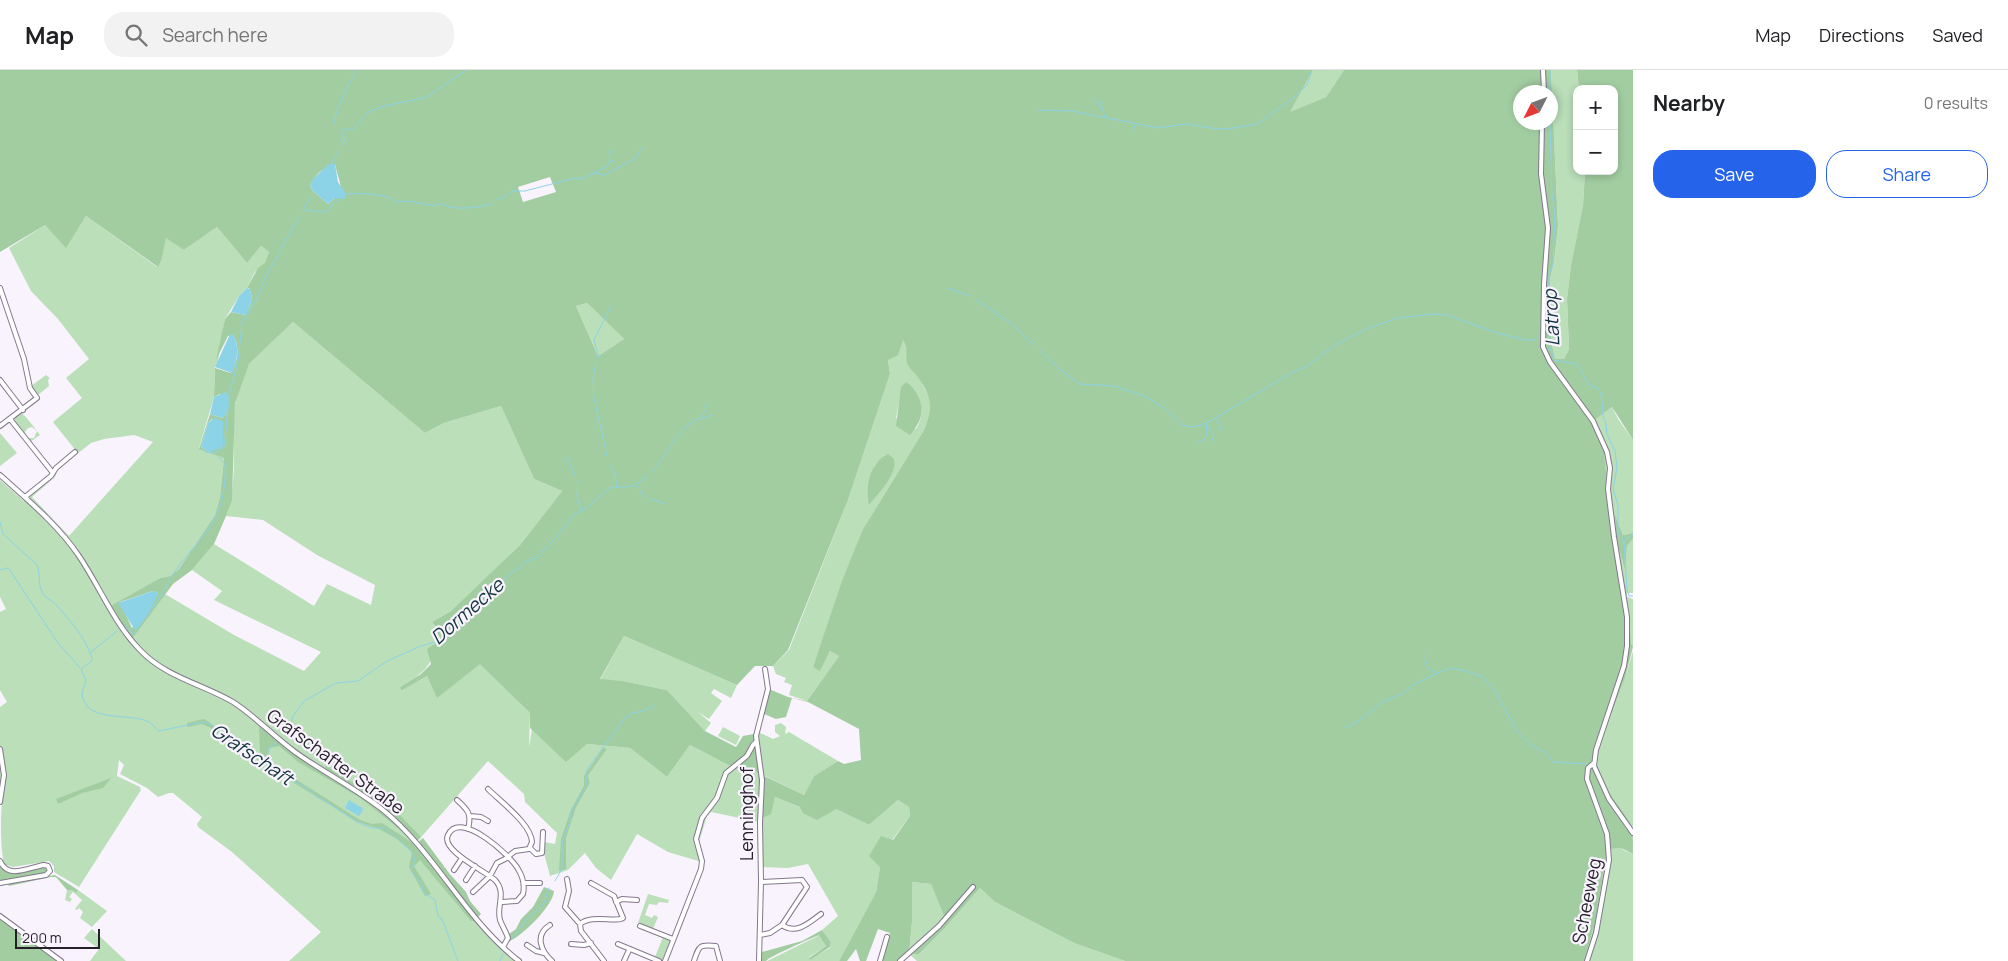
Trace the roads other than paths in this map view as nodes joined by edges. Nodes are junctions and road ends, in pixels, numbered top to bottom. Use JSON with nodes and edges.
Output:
{"nodes":[{"id":1,"x":1543,"y":70,"type":"edge"},
{"id":2,"x":1544,"y":85,"type":"edge"},
{"id":3,"x":1542,"y":130,"type":"edge"},
{"id":4,"x":0,"y":288,"type":"edge"},
{"id":5,"x":0,"y":380,"type":"edge"},
{"id":6,"x":23,"y":410,"type":"junction"},
{"id":7,"x":10,"y":419,"type":"junction"},
{"id":8,"x":0,"y":426,"type":"edge"},
{"id":9,"x":75,"y":452,"type":"dead end"},
{"id":10,"x":53,"y":473,"type":"junction"},
{"id":11,"x":0,"y":475,"type":"edge"},
{"id":12,"x":25,"y":497,"type":"junction"},
{"id":13,"x":766,"y":668,"type":"dead end"},
{"id":14,"x":756,"y":742,"type":"junction"},
{"id":15,"x":0,"y":749,"type":"edge"},
{"id":16,"x":1594,"y":763,"type":"junction"},
{"id":17,"x":488,"y":789,"type":"dead end"},
{"id":18,"x":457,"y":800,"type":"dead end"},
{"id":19,"x":0,"y":802,"type":"edge"},
{"id":20,"x":470,"y":816,"type":"junction"},
{"id":21,"x":488,"y":821,"type":"dead end"},
{"id":22,"x":468,"y":829,"type":"junction"},
{"id":23,"x":543,"y":832,"type":"dead end"},
{"id":24,"x":1633,"y":833,"type":"edge"},
{"id":25,"x":530,"y":848,"type":"junction"},
{"id":26,"x":509,"y":856,"type":"junction"},
{"id":27,"x":462,"y":858,"type":"junction"},
{"id":28,"x":0,"y":862,"type":"edge"},
{"id":29,"x":475,"y":866,"type":"junction"},
{"id":30,"x":454,"y":870,"type":"dead end"},
{"id":31,"x":490,"y":876,"type":"junction"},
{"id":32,"x":568,"y":879,"type":"dead end"},
{"id":33,"x":466,"y":880,"type":"dead end"},
{"id":34,"x":761,"y":882,"type":"junction"},
{"id":35,"x":0,"y":883,"type":"edge"},
{"id":36,"x":524,"y":883,"type":"junction"},
{"id":37,"x":540,"y":883,"type":"dead end"},
{"id":38,"x":591,"y":883,"type":"dead end"},
{"id":39,"x":973,"y":887,"type":"dead end"},
{"id":40,"x":473,"y":892,"type":"dead end"},
{"id":41,"x":637,"y":900,"type":"dead end"},
{"id":42,"x":502,"y":902,"type":"junction"},
{"id":43,"x":616,"y":902,"type":"junction"},
{"id":44,"x":565,"y":907,"type":"junction"},
{"id":45,"x":560,"y":911,"type":"dead end"},
{"id":46,"x":821,"y":914,"type":"dead end"},
{"id":47,"x":0,"y":916,"type":"edge"},
{"id":48,"x":580,"y":924,"type":"junction"},
{"id":49,"x":550,"y":925,"type":"dead end"},
{"id":50,"x":782,"y":925,"type":"junction"},
{"id":51,"x":640,"y":926,"type":"dead end"},
{"id":52,"x":760,"y":935,"type":"junction"},
{"id":53,"x":887,"y":937,"type":"dead end"},
{"id":54,"x":673,"y":939,"type":"junction"},
{"id":55,"x":591,"y":943,"type":"junction"},
{"id":56,"x":571,"y":944,"type":"dead end"},
{"id":57,"x":618,"y":944,"type":"dead end"},
{"id":58,"x":526,"y":945,"type":"dead end"},
{"id":59,"x":503,"y":948,"type":"junction"},
{"id":60,"x":629,"y":950,"type":"junction"},
{"id":61,"x":544,"y":953,"type":"junction"},
{"id":62,"x":61,"y":961,"type":"edge"},
{"id":63,"x":520,"y":961,"type":"edge"},
{"id":64,"x":552,"y":961,"type":"edge"},
{"id":65,"x":604,"y":961,"type":"edge"},
{"id":66,"x":624,"y":961,"type":"edge"},
{"id":67,"x":660,"y":961,"type":"edge"},
{"id":68,"x":665,"y":961,"type":"edge"},
{"id":69,"x":694,"y":961,"type":"edge"},
{"id":70,"x":720,"y":961,"type":"edge"},
{"id":71,"x":759,"y":961,"type":"edge"},
{"id":72,"x":880,"y":961,"type":"edge"},
{"id":73,"x":900,"y":961,"type":"edge"},
{"id":74,"x":1587,"y":961,"type":"edge"}],
"edges":[{"from":1,"to":2,"type":"street"},
{"from":3,"to":16,"type":"street","name":"Scheeweg"},
{"from":4,"to":6,"type":"street"},
{"from":5,"to":6,"type":"street"},
{"from":6,"to":7,"type":"street"},
{"from":7,"to":8,"type":"street"},
{"from":7,"to":10,"type":"street"},
{"from":9,"to":10,"type":"street"},
{"from":10,"to":12,"type":"street"},
{"from":11,"to":12,"type":"street","name":"Grafschafter Straße"},
{"from":12,"to":59,"type":"street","name":"Grafschafter Straße"},
{"from":13,"to":14,"type":"street","name":"Lenninghof"},
{"from":14,"to":34,"type":"street","name":"Lenninghof"},
{"from":14,"to":54,"type":"street"},
{"from":15,"to":19,"type":"street"},
{"from":16,"to":24,"type":"street"},
{"from":16,"to":74,"type":"street","name":"Scheeweg"},
{"from":17,"to":25,"type":"street"},
{"from":18,"to":20,"type":"street"},
{"from":20,"to":21,"type":"street"},
{"from":20,"to":22,"type":"street"},
{"from":22,"to":26,"type":"street"},
{"from":22,"to":27,"type":"street"},
{"from":23,"to":25,"type":"street"},
{"from":25,"to":26,"type":"street"},
{"from":26,"to":31,"type":"street"},
{"from":26,"to":36,"type":"street"},
{"from":27,"to":29,"type":"street"},
{"from":27,"to":30,"type":"street"},
{"from":28,"to":35,"type":"street"},
{"from":29,"to":31,"type":"street"},
{"from":29,"to":33,"type":"street"},
{"from":31,"to":40,"type":"street"},
{"from":31,"to":42,"type":"street"},
{"from":32,"to":44,"type":"street"},
{"from":34,"to":50,"type":"street"},
{"from":34,"to":52,"type":"street","name":"Lenninghof"},
{"from":36,"to":37,"type":"street"},
{"from":36,"to":42,"type":"street"},
{"from":38,"to":43,"type":"street"},
{"from":39,"to":73,"type":"street"},
{"from":41,"to":43,"type":"street"},
{"from":42,"to":59,"type":"street"},
{"from":43,"to":48,"type":"street"},
{"from":44,"to":45,"type":"street"},
{"from":44,"to":48,"type":"street"},
{"from":46,"to":50,"type":"street"},
{"from":47,"to":62,"type":"street"},
{"from":48,"to":55,"type":"street"},
{"from":49,"to":61,"type":"street"},
{"from":50,"to":52,"type":"street"},
{"from":51,"to":54,"type":"street"},
{"from":52,"to":71,"type":"street","name":"Lenninghof"},
{"from":53,"to":72,"type":"street"},
{"from":54,"to":68,"type":"street"},
{"from":55,"to":56,"type":"street"},
{"from":55,"to":65,"type":"street"},
{"from":57,"to":60,"type":"street"},
{"from":58,"to":61,"type":"street"},
{"from":59,"to":63,"type":"street","name":"Grafschafter Straße"},
{"from":60,"to":66,"type":"street"},
{"from":60,"to":67,"type":"street"},
{"from":61,"to":64,"type":"street"},
{"from":69,"to":70,"type":"street"}]}
